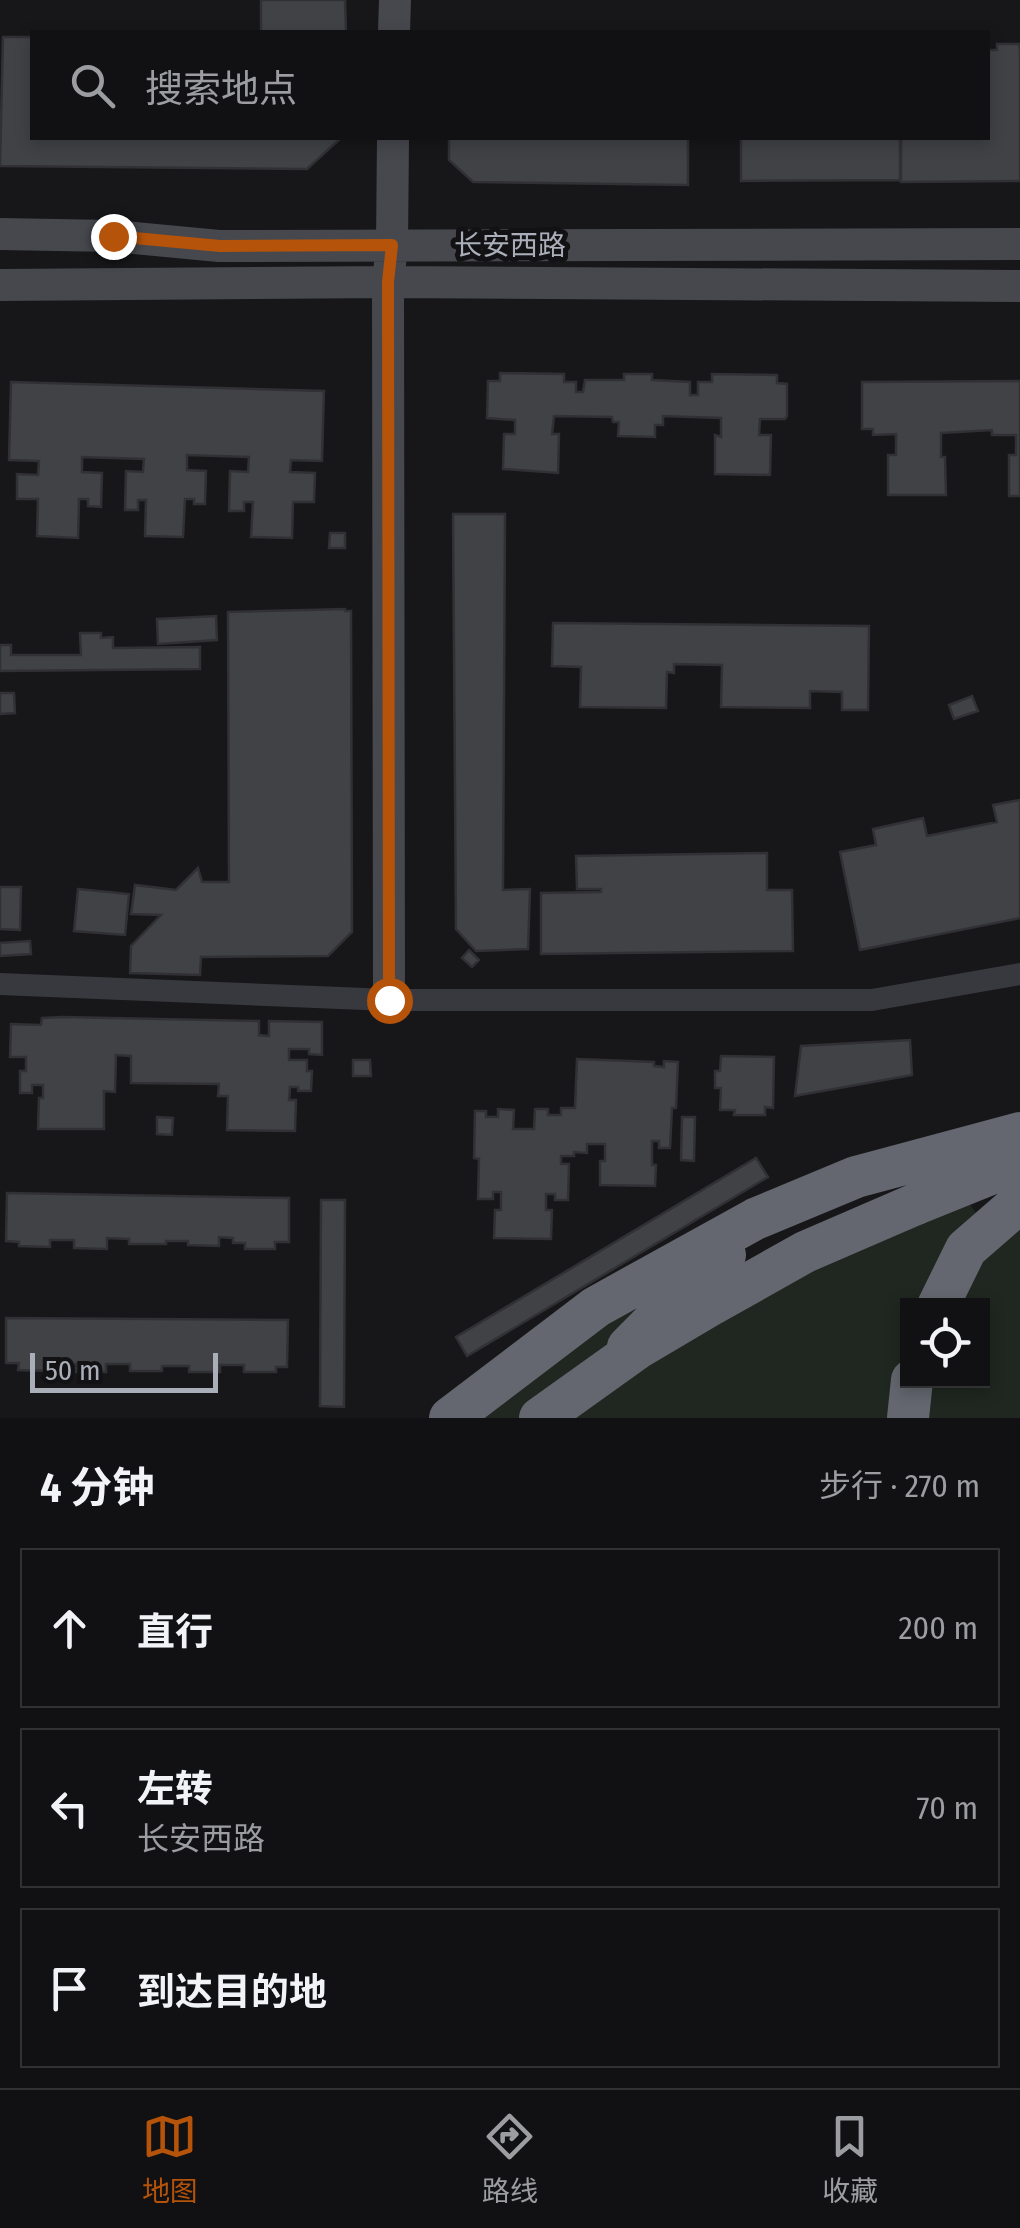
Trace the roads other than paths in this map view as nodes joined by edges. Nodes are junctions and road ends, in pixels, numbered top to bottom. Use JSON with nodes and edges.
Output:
{"nodes":[{"id":1,"x":394,"y":0,"type":"edge"},
{"id":2,"x":394,"y":30,"type":"edge"},
{"id":3,"x":393,"y":140,"type":"edge"},
{"id":4,"x":0,"y":234,"type":"edge"},
{"id":5,"x":1020,"y":244,"type":"edge"},
{"id":6,"x":392,"y":245,"type":"junction"},
{"id":7,"x":388,"y":282,"type":"junction"},
{"id":8,"x":0,"y":285,"type":"edge"},
{"id":9,"x":1020,"y":286,"type":"edge"},
{"id":10,"x":1020,"y":974,"type":"edge"},
{"id":11,"x":0,"y":984,"type":"edge"},
{"id":12,"x":389,"y":1000,"type":"junction"},
{"id":13,"x":1020,"y":1133,"type":"edge"},
{"id":14,"x":978,"y":1146,"type":"junction"},
{"id":15,"x":1020,"y":1162,"type":"edge"},
{"id":16,"x":1020,"y":1202,"type":"edge"},
{"id":17,"x":942,"y":1298,"type":"edge"},
{"id":18,"x":911,"y":1388,"type":"edge"},
{"id":19,"x":450,"y":1418,"type":"edge"},
{"id":20,"x":540,"y":1418,"type":"edge"},
{"id":21,"x":568,"y":1418,"type":"edge"},
{"id":22,"x":908,"y":1418,"type":"edge"}],
"edges":[{"from":1,"to":2,"type":"main road"},
{"from":3,"to":6,"type":"main road"},
{"from":4,"to":6,"type":"main road","name":"长安西路"},
{"from":5,"to":6,"type":"main road","name":"长安西路"},
{"from":6,"to":7,"type":"main road"},
{"from":7,"to":8,"type":"main road","name":"长安西路"},
{"from":7,"to":9,"type":"main road","name":"长安西路"},
{"from":7,"to":12,"type":"main road"},
{"from":10,"to":12,"type":"street"},
{"from":11,"to":12,"type":"street"},
{"from":13,"to":14,"type":"highway"},
{"from":14,"to":19,"type":"highway"},
{"from":14,"to":21,"type":"highway","bridge":true},
{"from":15,"to":20,"type":"highway","bridge":true},
{"from":16,"to":17,"type":"highway"},
{"from":18,"to":22,"type":"highway"}]}
